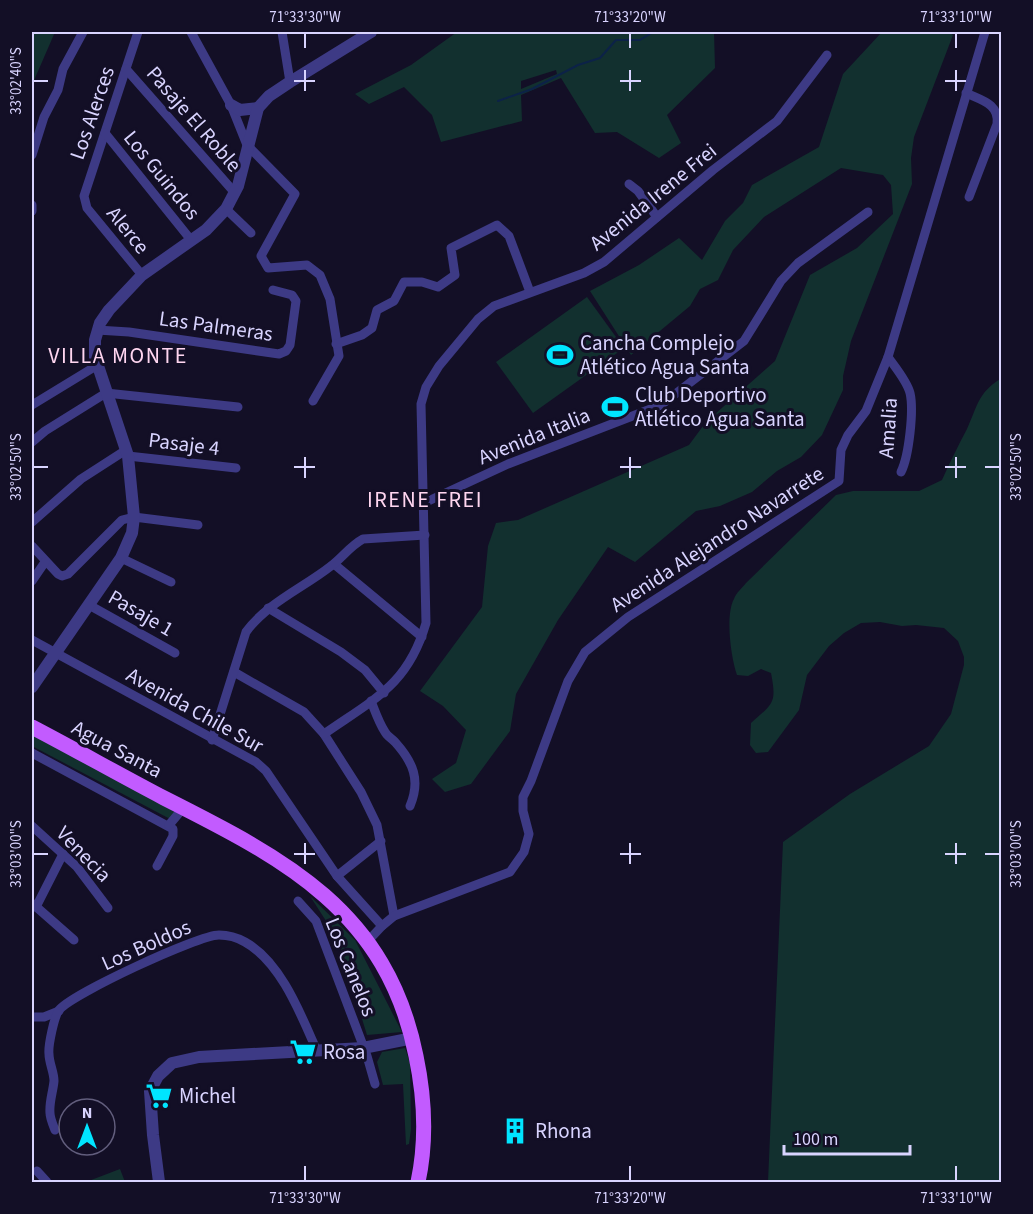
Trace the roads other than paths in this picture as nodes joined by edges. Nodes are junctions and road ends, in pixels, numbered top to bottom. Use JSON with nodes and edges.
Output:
{"nodes":[{"id":1,"x":83,"y":32,"type":"edge"},
{"id":2,"x":138,"y":32,"type":"edge"},
{"id":3,"x":191,"y":32,"type":"edge"},
{"id":4,"x":282,"y":32,"type":"edge"},
{"id":5,"x":985,"y":32,"type":"edge"},
{"id":6,"x":363,"y":34,"type":"edge"},
{"id":7,"x":827,"y":55,"type":"dead end"},
{"id":8,"x":126,"y":69,"type":"junction"},
{"id":9,"x":290,"y":82,"type":"junction"},
{"id":10,"x":966,"y":93,"type":"junction"},
{"id":11,"x":231,"y":105,"type":"junction"},
{"id":12,"x":258,"y":108,"type":"junction"},
{"id":13,"x":105,"y":134,"type":"junction"},
{"id":14,"x":247,"y":145,"type":"junction"},
{"id":15,"x":32,"y":155,"type":"edge"},
{"id":16,"x":629,"y":183,"type":"dead end"},
{"id":17,"x":235,"y":193,"type":"junction"},
{"id":18,"x":969,"y":197,"type":"dead end"},
{"id":19,"x":32,"y":205,"type":"edge"},
{"id":20,"x":87,"y":208,"type":"joint"},
{"id":21,"x":226,"y":209,"type":"junction"},
{"id":22,"x":32,"y":212,"type":"edge"},
{"id":23,"x":868,"y":212,"type":"dead end"},
{"id":24,"x":657,"y":217,"type":"junction"},
{"id":25,"x":251,"y":233,"type":"dead end"},
{"id":26,"x":191,"y":240,"type":"junction"},
{"id":27,"x":142,"y":275,"type":"junction"},
{"id":28,"x":273,"y":290,"type":"dead end"},
{"id":29,"x":530,"y":292,"type":"junction"},
{"id":30,"x":97,"y":330,"type":"junction"},
{"id":31,"x":336,"y":344,"type":"junction"},
{"id":32,"x":888,"y":357,"type":"junction"},
{"id":33,"x":96,"y":366,"type":"junction"},
{"id":34,"x":106,"y":393,"type":"junction"},
{"id":35,"x":313,"y":401,"type":"dead end"},
{"id":36,"x":32,"y":405,"type":"edge"},
{"id":37,"x":238,"y":407,"type":"dead end"},
{"id":38,"x":32,"y":442,"type":"edge"},
{"id":39,"x":127,"y":453,"type":"junction"},
{"id":40,"x":236,"y":468,"type":"dead end"},
{"id":41,"x":902,"y":472,"type":"dead end"},
{"id":42,"x":424,"y":503,"type":"junction"},
{"id":43,"x":134,"y":517,"type":"junction"},
{"id":44,"x":32,"y":522,"type":"edge"},
{"id":45,"x":198,"y":525,"type":"dead end"},
{"id":46,"x":425,"y":535,"type":"junction"},
{"id":47,"x":32,"y":546,"type":"edge"},
{"id":48,"x":121,"y":558,"type":"junction"},
{"id":49,"x":45,"y":562,"type":"junction"},
{"id":50,"x":334,"y":564,"type":"junction"},
{"id":51,"x":32,"y":581,"type":"edge"},
{"id":52,"x":171,"y":582,"type":"dead end"},
{"id":53,"x":89,"y":605,"type":"junction"},
{"id":54,"x":268,"y":608,"type":"junction"},
{"id":55,"x":422,"y":637,"type":"junction"},
{"id":56,"x":32,"y":640,"type":"edge"},
{"id":57,"x":54,"y":652,"type":"junction"},
{"id":58,"x":175,"y":653,"type":"dead end"},
{"id":59,"x":234,"y":672,"type":"junction"},
{"id":60,"x":32,"y":687,"type":"edge"},
{"id":61,"x":384,"y":693,"type":"junction"},
{"id":62,"x":371,"y":701,"type":"junction"},
{"id":63,"x":32,"y":727,"type":"edge"},
{"id":64,"x":324,"y":734,"type":"junction"},
{"id":65,"x":212,"y":740,"type":"junction"},
{"id":66,"x":32,"y":753,"type":"edge"},
{"id":67,"x":410,"y":806,"type":"dead end"},
{"id":68,"x":184,"y":807,"type":"junction"},
{"id":69,"x":169,"y":825,"type":"junction"},
{"id":70,"x":32,"y":826,"type":"edge"},
{"id":71,"x":381,"y":841,"type":"junction"},
{"id":72,"x":63,"y":854,"type":"junction"},
{"id":73,"x":157,"y":866,"type":"dead end"},
{"id":74,"x":337,"y":876,"type":"junction"},
{"id":75,"x":298,"y":901,"type":"dead end"},
{"id":76,"x":34,"y":905,"type":"edge"},
{"id":77,"x":108,"y":908,"type":"dead end"},
{"id":78,"x":394,"y":916,"type":"junction"},
{"id":79,"x":382,"y":926,"type":"junction"},
{"id":80,"x":74,"y":940,"type":"dead end"},
{"id":81,"x":367,"y":942,"type":"junction"},
{"id":82,"x":59,"y":1011,"type":"junction"},
{"id":83,"x":32,"y":1017,"type":"edge"},
{"id":84,"x":413,"y":1038,"type":"junction"},
{"id":85,"x":363,"y":1048,"type":"junction"},
{"id":86,"x":317,"y":1051,"type":"junction"},
{"id":87,"x":375,"y":1084,"type":"dead end"},
{"id":88,"x":55,"y":1130,"type":"dead end"},
{"id":89,"x":37,"y":1171,"type":"dead end"},
{"id":90,"x":46,"y":1182,"type":"edge"},
{"id":91,"x":159,"y":1182,"type":"edge"},
{"id":92,"x":418,"y":1182,"type":"edge"}],
"edges":[{"from":1,"to":15,"type":"street"},
{"from":2,"to":8,"type":"street","name":"Los Alerces"},
{"from":3,"to":11,"type":"street"},
{"from":4,"to":9,"type":"street"},
{"from":5,"to":10,"type":"street","name":"Avenida Alejandro Navarrete"},
{"from":6,"to":9,"type":"street"},
{"from":7,"to":24,"type":"street","name":"Avenida Irene Frei"},
{"from":8,"to":13,"type":"street","name":"Los Alerces"},
{"from":8,"to":17,"type":"street","name":"Pasaje El Roble"},
{"from":9,"to":12,"type":"street"},
{"from":10,"to":18,"type":"street"},
{"from":10,"to":32,"type":"street","name":"Avenida Alejandro Navarrete"},
{"from":11,"to":12,"type":"street"},
{"from":11,"to":14,"type":"street"},
{"from":12,"to":14,"type":"street"},
{"from":13,"to":20,"type":"street","name":"Los Alerces"},
{"from":13,"to":26,"type":"street","name":"Los Guindos"},
{"from":14,"to":17,"type":"street"},
{"from":14,"to":31,"type":"street"},
{"from":16,"to":24,"type":"street"},
{"from":17,"to":21,"type":"street"},
{"from":19,"to":22,"type":"street"},
{"from":20,"to":27,"type":"street","name":"Alerce"},
{"from":21,"to":25,"type":"street"},
{"from":21,"to":26,"type":"street"},
{"from":23,"to":42,"type":"street","name":"Avenida Italia"},
{"from":24,"to":29,"type":"street","name":"Avenida Irene Frei"},
{"from":26,"to":27,"type":"street"},
{"from":27,"to":30,"type":"street"},
{"from":28,"to":30,"type":"street","name":"Las Palmeras"},
{"from":29,"to":31,"type":"street"},
{"from":29,"to":42,"type":"street","name":"Avenida Irene Frei"},
{"from":30,"to":33,"type":"street"},
{"from":31,"to":35,"type":"street"},
{"from":32,"to":41,"type":"street","name":"Amalia"},
{"from":32,"to":78,"type":"street","name":"Avenida Alejandro Navarrete"},
{"from":33,"to":34,"type":"street"},
{"from":33,"to":36,"type":"street"},
{"from":34,"to":37,"type":"street"},
{"from":34,"to":38,"type":"street"},
{"from":34,"to":39,"type":"street"},
{"from":39,"to":40,"type":"street","name":"Pasaje 4"},
{"from":39,"to":43,"type":"street"},
{"from":39,"to":44,"type":"street"},
{"from":42,"to":46,"type":"street","name":"Avenida Irene Frei"},
{"from":43,"to":45,"type":"street"},
{"from":43,"to":48,"type":"street"},
{"from":43,"to":49,"type":"street"},
{"from":46,"to":50,"type":"street"},
{"from":46,"to":55,"type":"street","name":"Avenida Irene Frei"},
{"from":47,"to":49,"type":"street"},
{"from":48,"to":52,"type":"street"},
{"from":48,"to":53,"type":"street"},
{"from":49,"to":51,"type":"street"},
{"from":50,"to":54,"type":"street"},
{"from":50,"to":55,"type":"street"},
{"from":53,"to":57,"type":"street"},
{"from":53,"to":58,"type":"street","name":"Pasaje 1"},
{"from":54,"to":59,"type":"street"},
{"from":54,"to":61,"type":"street"},
{"from":55,"to":61,"type":"street","name":"Avenida Irene Frei"},
{"from":56,"to":57,"type":"street","name":"Avenida Chile Sur"},
{"from":57,"to":60,"type":"street"},
{"from":57,"to":65,"type":"street","name":"Avenida Chile Sur"},
{"from":59,"to":64,"type":"street"},
{"from":59,"to":65,"type":"street"},
{"from":61,"to":62,"type":"street","name":"Avenida Irene Frei"},
{"from":62,"to":64,"type":"street","name":"Avenida Irene Frei"},
{"from":62,"to":67,"type":"street"},
{"from":63,"to":68,"type":"main road","name":"Agua Santa"},
{"from":64,"to":71,"type":"street"},
{"from":65,"to":74,"type":"street","name":"Avenida Chile Sur"},
{"from":66,"to":69,"type":"street","name":"Agua Santa"},
{"from":68,"to":69,"type":"street"},
{"from":68,"to":81,"type":"main road","name":"Agua Santa"},
{"from":69,"to":73,"type":"street"},
{"from":70,"to":72,"type":"street","name":"Venecia"},
{"from":71,"to":74,"type":"street"},
{"from":71,"to":78,"type":"street"},
{"from":72,"to":76,"type":"street"},
{"from":72,"to":77,"type":"street","name":"Venecia"},
{"from":74,"to":79,"type":"street","name":"Avenida Chile Sur"},
{"from":75,"to":85,"type":"street","name":"Los Canelos"},
{"from":76,"to":80,"type":"street"},
{"from":78,"to":79,"type":"street","name":"Avenida Alejandro Navarrete"},
{"from":79,"to":81,"type":"street","name":"Avenida Alejandro Navarrete"},
{"from":81,"to":84,"type":"main road","name":"Agua Santa"},
{"from":82,"to":83,"type":"street"},
{"from":82,"to":86,"type":"street","name":"Los Boldos"},
{"from":82,"to":88,"type":"street"},
{"from":84,"to":85,"type":"street"},
{"from":84,"to":92,"type":"main road","name":"Agua Santa"},
{"from":85,"to":86,"type":"street"},
{"from":85,"to":87,"type":"street","name":"Los Canelos"},
{"from":86,"to":91,"type":"street"},
{"from":89,"to":90,"type":"street"}]}
